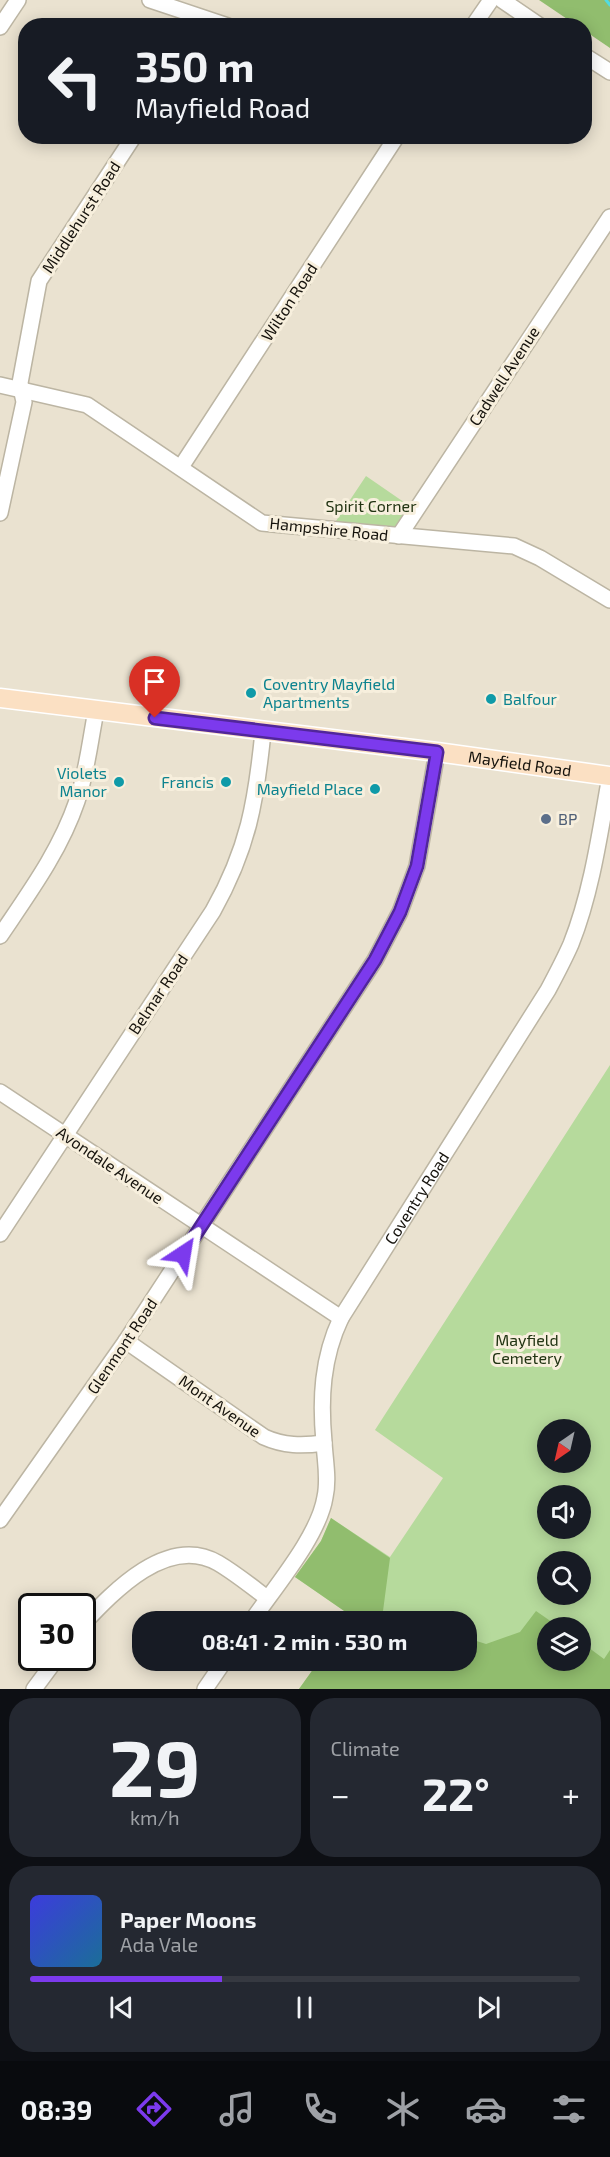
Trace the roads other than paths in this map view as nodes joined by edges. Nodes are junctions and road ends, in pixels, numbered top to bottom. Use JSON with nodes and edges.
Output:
{"nodes":[{"id":1,"x":18,"y":0,"type":"edge"},
{"id":2,"x":150,"y":0,"type":"edge"},
{"id":3,"x":491,"y":0,"type":"edge"},
{"id":4,"x":502,"y":0,"type":"edge"},
{"id":5,"x":196,"y":18,"type":"edge"},
{"id":6,"x":479,"y":18,"type":"edge"},
{"id":7,"x":528,"y":18,"type":"edge"},
{"id":8,"x":0,"y":27,"type":"edge"},
{"id":9,"x":592,"y":60,"type":"edge"},
{"id":10,"x":610,"y":72,"type":"edge"},
{"id":11,"x":129,"y":144,"type":"edge"},
{"id":12,"x":392,"y":144,"type":"edge"},
{"id":13,"x":610,"y":217,"type":"edge"},
{"id":14,"x":0,"y":385,"type":"edge"},
{"id":15,"x":21,"y":390,"type":"junction"},
{"id":16,"x":180,"y":467,"type":"junction"},
{"id":17,"x":0,"y":513,"type":"edge"},
{"id":18,"x":399,"y":536,"type":"junction"},
{"id":19,"x":610,"y":600,"type":"edge"},
{"id":20,"x":0,"y":698,"type":"edge"},
{"id":21,"x":96,"y":711,"type":"junction"},
{"id":22,"x":263,"y":732,"type":"junction"},
{"id":23,"x":437,"y":752,"type":"junction"},
{"id":24,"x":610,"y":776,"type":"edge"},
{"id":25,"x":0,"y":936,"type":"edge"},
{"id":26,"x":0,"y":1092,"type":"edge"},
{"id":27,"x":64,"y":1134,"type":"junction"},
{"id":28,"x":201,"y":1226,"type":"junction"},
{"id":29,"x":0,"y":1233,"type":"edge"},
{"id":30,"x":341,"y":1318,"type":"junction"},
{"id":31,"x":126,"y":1341,"type":"junction"},
{"id":32,"x":324,"y":1443,"type":"junction"},
{"id":33,"x":0,"y":1520,"type":"edge"},
{"id":34,"x":267,"y":1598,"type":"junction"},
{"id":35,"x":96,"y":1611,"type":"edge"},
{"id":36,"x":258,"y":1611,"type":"edge"},
{"id":37,"x":47,"y":1671,"type":"edge"},
{"id":38,"x":217,"y":1671,"type":"edge"},
{"id":39,"x":34,"y":1689,"type":"edge"},
{"id":40,"x":205,"y":1689,"type":"edge"}],
"edges":[{"from":1,"to":8,"type":"street"},
{"from":2,"to":5,"type":"street"},
{"from":3,"to":6,"type":"street"},
{"from":4,"to":7,"type":"street"},
{"from":9,"to":10,"type":"street"},
{"from":11,"to":15,"type":"street","name":"Middlehurst Road"},
{"from":12,"to":16,"type":"street","name":"Wilton Road"},
{"from":13,"to":18,"type":"street","name":"Cadwell Avenue"},
{"from":14,"to":15,"type":"street","name":"Hampshire Road"},
{"from":15,"to":16,"type":"street","name":"Hampshire Road"},
{"from":15,"to":17,"type":"street","name":"Middlehurst Road"},
{"from":16,"to":18,"type":"street","name":"Hampshire Road"},
{"from":18,"to":19,"type":"street","name":"Hampshire Road"},
{"from":20,"to":21,"type":"main road","name":"Mayfield Road"},
{"from":21,"to":22,"type":"main road","name":"Mayfield Road"},
{"from":21,"to":25,"type":"street"},
{"from":22,"to":23,"type":"main road","name":"Mayfield Road"},
{"from":22,"to":27,"type":"street","name":"Belmar Road"},
{"from":23,"to":24,"type":"main road","name":"Mayfield Road"},
{"from":23,"to":28,"type":"street","name":"Glenmont Road"},
{"from":24,"to":30,"type":"street","name":"Coventry Road"},
{"from":26,"to":27,"type":"street","name":"Avondale Avenue"},
{"from":27,"to":28,"type":"street","name":"Avondale Avenue"},
{"from":27,"to":29,"type":"street","name":"Belmar Road"},
{"from":28,"to":30,"type":"street","name":"Avondale Avenue"},
{"from":28,"to":31,"type":"street","name":"Glenmont Road"},
{"from":30,"to":32,"type":"street","name":"Coventry Road"},
{"from":31,"to":32,"type":"street","name":"Mont Avenue"},
{"from":31,"to":33,"type":"street","name":"Glenmont Road"},
{"from":32,"to":34,"type":"street","name":"Coventry Road"},
{"from":34,"to":35,"type":"street"},
{"from":34,"to":36,"type":"street","name":"Coventry Road"},
{"from":37,"to":39,"type":"street"},
{"from":38,"to":40,"type":"street"}]}
